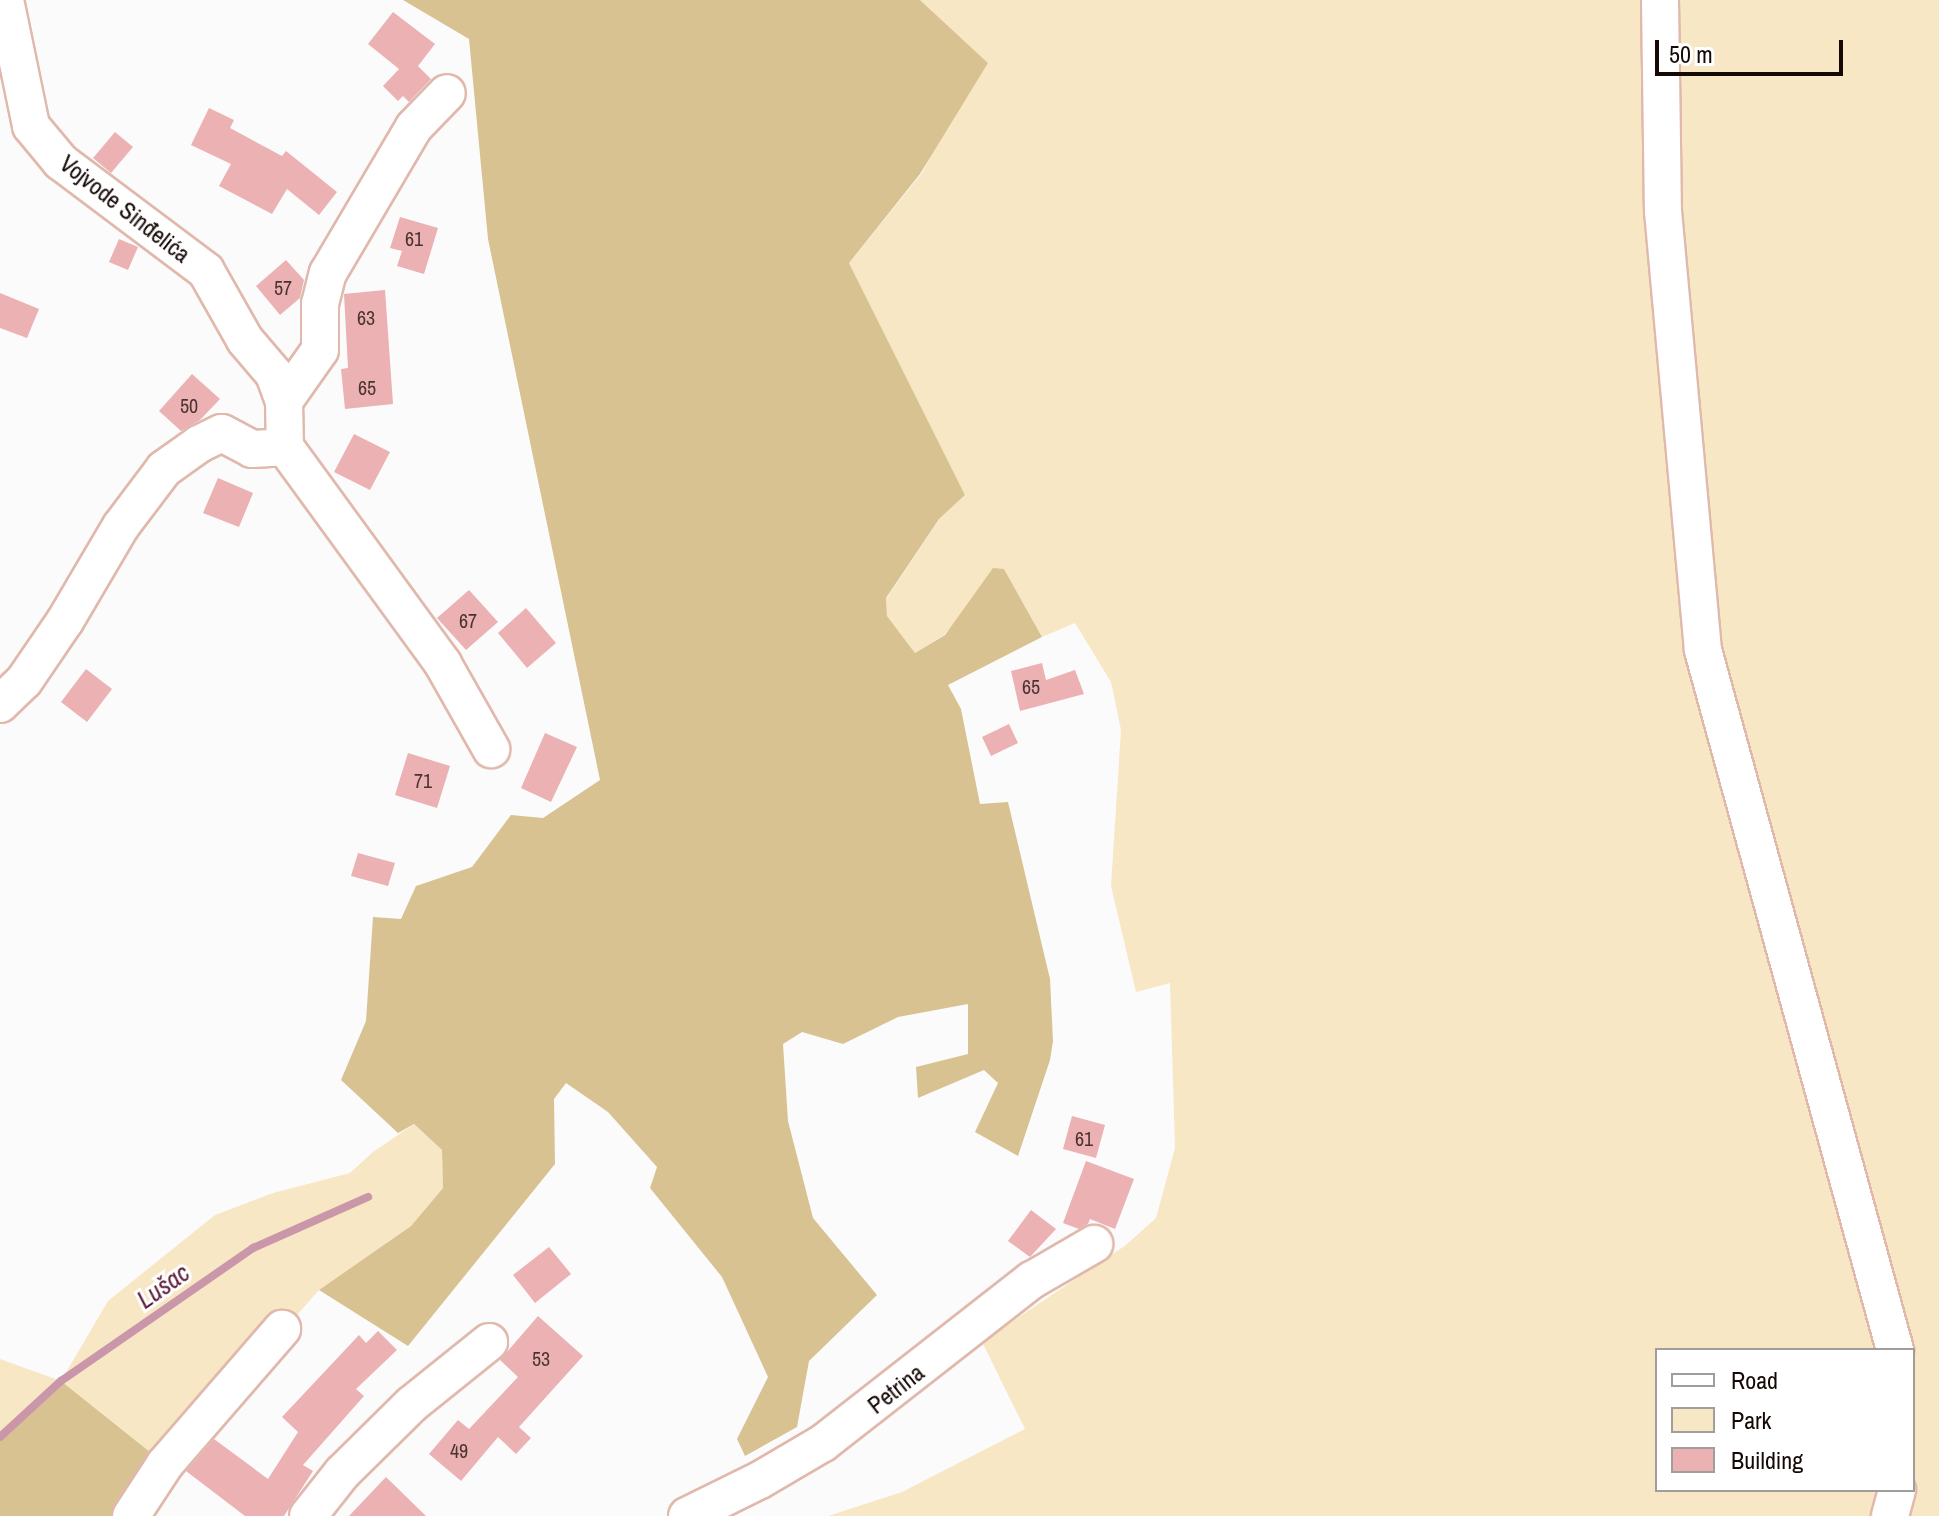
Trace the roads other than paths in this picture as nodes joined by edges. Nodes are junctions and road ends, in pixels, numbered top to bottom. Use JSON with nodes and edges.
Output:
{"nodes":[{"id":1,"x":5,"y":0,"type":"edge"},
{"id":2,"x":1660,"y":0,"type":"edge"},
{"id":3,"x":447,"y":93,"type":"dead end"},
{"id":4,"x":284,"y":401,"type":"junction"},
{"id":5,"x":285,"y":447,"type":"junction"},
{"id":6,"x":0,"y":704,"type":"edge"},
{"id":7,"x":491,"y":749,"type":"dead end"},
{"id":8,"x":1094,"y":1244,"type":"dead end"},
{"id":9,"x":282,"y":1329,"type":"dead end"},
{"id":10,"x":489,"y":1342,"type":"dead end"},
{"id":11,"x":1894,"y":1348,"type":"edge"},
{"id":12,"x":1896,"y":1492,"type":"edge"},
{"id":13,"x":131,"y":1516,"type":"edge"},
{"id":14,"x":308,"y":1516,"type":"edge"},
{"id":15,"x":687,"y":1516,"type":"edge"},
{"id":16,"x":1890,"y":1516,"type":"edge"}],
"edges":[{"from":1,"to":4,"type":"street","name":"Vojvode Sinđelića"},
{"from":2,"to":11,"type":"street"},
{"from":3,"to":4,"type":"street"},
{"from":4,"to":5,"type":"street","name":"Vojvode Sinđelića"},
{"from":5,"to":6,"type":"street"},
{"from":5,"to":7,"type":"street"},
{"from":8,"to":15,"type":"street","name":"Petrina"},
{"from":9,"to":13,"type":"street"},
{"from":10,"to":14,"type":"street"},
{"from":12,"to":16,"type":"street"}]}
